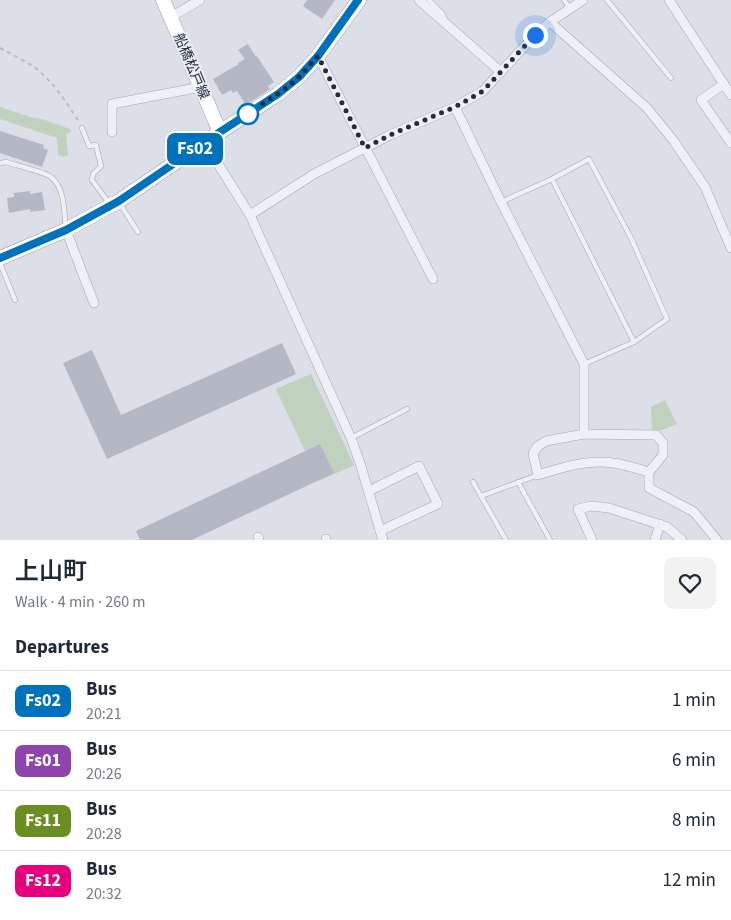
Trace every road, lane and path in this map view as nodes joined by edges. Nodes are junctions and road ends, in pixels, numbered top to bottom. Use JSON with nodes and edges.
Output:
{"nodes":[{"id":1,"x":163,"y":0,"type":"edge"},
{"id":2,"x":200,"y":0,"type":"edge"},
{"id":3,"x":358,"y":0,"type":"edge"},
{"id":4,"x":419,"y":0,"type":"edge"},
{"id":5,"x":429,"y":0,"type":"edge"},
{"id":6,"x":564,"y":0,"type":"edge"},
{"id":7,"x":583,"y":0,"type":"edge"},
{"id":8,"x":607,"y":0,"type":"edge"},
{"id":9,"x":669,"y":0,"type":"edge"},
{"id":10,"x":570,"y":8,"type":"junction"},
{"id":11,"x":171,"y":17,"type":"junction"},
{"id":12,"x":550,"y":22,"type":"junction"},
{"id":13,"x":446,"y":24,"type":"junction"},
{"id":14,"x":0,"y":48,"type":"edge"},
{"id":15,"x":318,"y":56,"type":"junction"},
{"id":16,"x":501,"y":72,"type":"junction"},
{"id":17,"x":671,"y":78,"type":"dead end"},
{"id":18,"x":724,"y":84,"type":"junction"},
{"id":19,"x":201,"y":87,"type":"junction"},
{"id":20,"x":731,"y":95,"type":"edge"},
{"id":21,"x":455,"y":107,"type":"junction"},
{"id":22,"x":82,"y":128,"type":"joint"},
{"id":23,"x":112,"y":132,"type":"dead end"},
{"id":24,"x":220,"y":132,"type":"junction"},
{"id":25,"x":205,"y":143,"type":"junction"},
{"id":26,"x":731,"y":143,"type":"edge"},
{"id":27,"x":365,"y":148,"type":"junction"},
{"id":28,"x":0,"y":163,"type":"edge"},
{"id":29,"x":552,"y":179,"type":"junction"},
{"id":30,"x":501,"y":202,"type":"junction"},
{"id":31,"x":115,"y":204,"type":"junction"},
{"id":32,"x":250,"y":215,"type":"junction"},
{"id":33,"x":66,"y":230,"type":"junction"},
{"id":34,"x":138,"y":232,"type":"dead end"},
{"id":35,"x":731,"y":248,"type":"edge"},
{"id":36,"x":0,"y":258,"type":"edge"},
{"id":37,"x":0,"y":263,"type":"edge"},
{"id":38,"x":433,"y":279,"type":"dead end"},
{"id":39,"x":14,"y":300,"type":"dead end"},
{"id":40,"x":94,"y":302,"type":"dead end"},
{"id":41,"x":634,"y":342,"type":"junction"},
{"id":42,"x":584,"y":364,"type":"junction"},
{"id":43,"x":408,"y":409,"type":"dead end"},
{"id":44,"x":584,"y":434,"type":"junction"},
{"id":45,"x":350,"y":438,"type":"junction"},
{"id":46,"x":649,"y":472,"type":"junction"},
{"id":47,"x":538,"y":475,"type":"junction"},
{"id":48,"x":474,"y":482,"type":"dead end"},
{"id":49,"x":518,"y":482,"type":"junction"},
{"id":50,"x":369,"y":491,"type":"junction"},
{"id":51,"x":481,"y":496,"type":"junction"},
{"id":52,"x":660,"y":524,"type":"junction"},
{"id":53,"x":382,"y":536,"type":"edge"},
{"id":54,"x":506,"y":540,"type":"edge"},
{"id":55,"x":550,"y":540,"type":"edge"},
{"id":56,"x":592,"y":540,"type":"edge"},
{"id":57,"x":655,"y":540,"type":"edge"},
{"id":58,"x":682,"y":540,"type":"edge"},
{"id":59,"x":717,"y":540,"type":"edge"}],
"edges":[{"from":1,"to":11,"type":"main road","name":"船橋松戸線"},
{"from":2,"to":11,"type":"street"},
{"from":3,"to":15,"type":"main road"},
{"from":4,"to":13,"type":"street"},
{"from":5,"to":13,"type":"lane"},
{"from":6,"to":10,"type":"lane"},
{"from":7,"to":10,"type":"street"},
{"from":8,"to":17,"type":"lane"},
{"from":9,"to":18,"type":"street"},
{"from":10,"to":12,"type":"street"},
{"from":11,"to":19,"type":"main road","name":"船橋松戸線"},
{"from":12,"to":16,"type":"street"},
{"from":12,"to":35,"type":"street"},
{"from":13,"to":16,"type":"street"},
{"from":14,"to":22,"type":"path"},
{"from":15,"to":24,"type":"main road"},
{"from":15,"to":27,"type":"street"},
{"from":16,"to":21,"type":"street"},
{"from":18,"to":20,"type":"street"},
{"from":18,"to":26,"type":"street"},
{"from":19,"to":23,"type":"street"},
{"from":19,"to":24,"type":"main road","name":"船橋松戸線"},
{"from":21,"to":27,"type":"street"},
{"from":21,"to":30,"type":"street"},
{"from":22,"to":31,"type":"lane"},
{"from":24,"to":25,"type":"main road"},
{"from":25,"to":31,"type":"main road"},
{"from":25,"to":32,"type":"street"},
{"from":27,"to":32,"type":"street"},
{"from":27,"to":38,"type":"street"},
{"from":28,"to":33,"type":"lane"},
{"from":29,"to":30,"type":"lane"},
{"from":29,"to":41,"type":"lane"},
{"from":29,"to":41,"type":"lane"},
{"from":30,"to":42,"type":"street"},
{"from":31,"to":33,"type":"main road"},
{"from":31,"to":34,"type":"lane"},
{"from":32,"to":45,"type":"street"},
{"from":33,"to":36,"type":"main road"},
{"from":33,"to":40,"type":"street"},
{"from":37,"to":39,"type":"lane"},
{"from":41,"to":42,"type":"lane"},
{"from":42,"to":44,"type":"street"},
{"from":43,"to":45,"type":"lane"},
{"from":44,"to":46,"type":"street"},
{"from":44,"to":47,"type":"street"},
{"from":45,"to":50,"type":"street"},
{"from":46,"to":47,"type":"street"},
{"from":46,"to":59,"type":"street"},
{"from":47,"to":49,"type":"lane"},
{"from":48,"to":51,"type":"lane"},
{"from":49,"to":51,"type":"lane"},
{"from":49,"to":55,"type":"lane"},
{"from":50,"to":53,"type":"street"},
{"from":50,"to":53,"type":"street"},
{"from":51,"to":54,"type":"lane"},
{"from":52,"to":56,"type":"street"},
{"from":52,"to":57,"type":"street"},
{"from":52,"to":58,"type":"street"}]}
